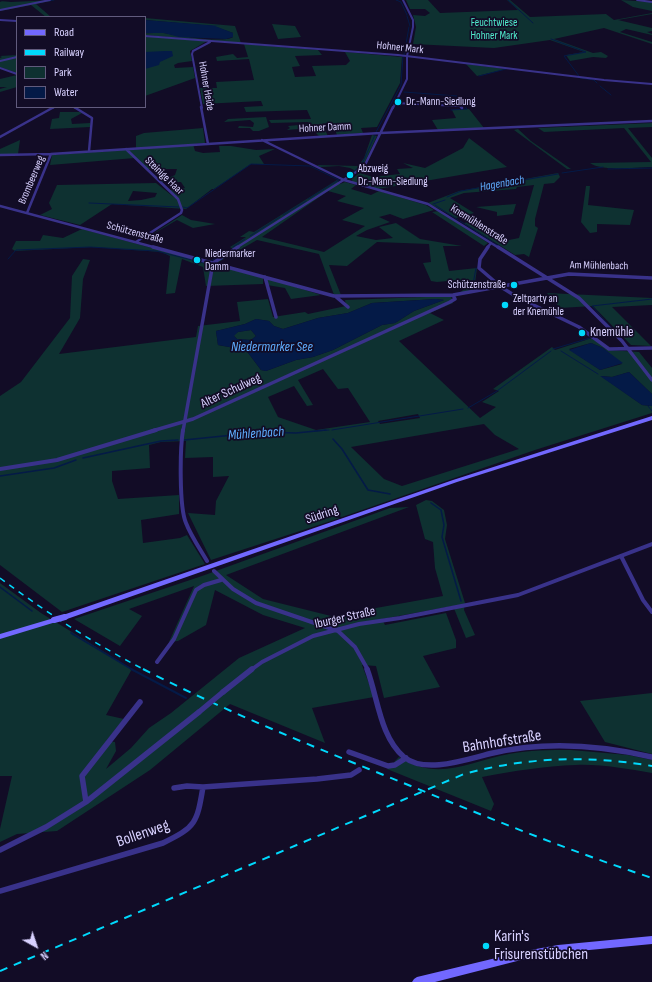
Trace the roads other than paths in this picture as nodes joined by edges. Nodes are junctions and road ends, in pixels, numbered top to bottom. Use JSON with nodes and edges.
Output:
{"nodes":[{"id":1,"x":30,"y":0,"type":"edge"},
{"id":2,"x":50,"y":0,"type":"edge"},
{"id":3,"x":404,"y":0,"type":"edge"},
{"id":4,"x":637,"y":0,"type":"edge"},
{"id":5,"x":652,"y":2,"type":"edge"},
{"id":6,"x":33,"y":3,"type":"junction"},
{"id":7,"x":0,"y":10,"type":"edge"},
{"id":8,"x":0,"y":20,"type":"edge"},
{"id":9,"x":16,"y":21,"type":"edge"},
{"id":10,"x":146,"y":36,"type":"edge"},
{"id":11,"x":211,"y":41,"type":"junction"},
{"id":12,"x":407,"y":56,"type":"junction"},
{"id":13,"x":16,"y":57,"type":"edge"},
{"id":14,"x":0,"y":61,"type":"edge"},
{"id":15,"x":0,"y":68,"type":"edge"},
{"id":16,"x":16,"y":74,"type":"edge"},
{"id":17,"x":652,"y":84,"type":"edge"},
{"id":18,"x":395,"y":103,"type":"junction"},
{"id":19,"x":52,"y":108,"type":"edge"},
{"id":20,"x":76,"y":108,"type":"edge"},
{"id":21,"x":462,"y":108,"type":"dead end"},
{"id":22,"x":652,"y":121,"type":"edge"},
{"id":23,"x":380,"y":134,"type":"junction"},
{"id":24,"x":0,"y":137,"type":"edge"},
{"id":25,"x":261,"y":140,"type":"junction"},
{"id":26,"x":208,"y":144,"type":"junction"},
{"id":27,"x":126,"y":149,"type":"junction"},
{"id":28,"x":89,"y":151,"type":"junction"},
{"id":29,"x":51,"y":154,"type":"junction"},
{"id":30,"x":0,"y":155,"type":"edge"},
{"id":31,"x":344,"y":180,"type":"junction"},
{"id":32,"x":0,"y":206,"type":"edge"},
{"id":33,"x":27,"y":213,"type":"junction"},
{"id":34,"x":136,"y":242,"type":"junction"},
{"id":35,"x":491,"y":243,"type":"junction"},
{"id":36,"x":213,"y":263,"type":"junction"},
{"id":37,"x":265,"y":277,"type":"junction"},
{"id":38,"x":545,"y":278,"type":"junction"},
{"id":39,"x":652,"y":278,"type":"edge"},
{"id":40,"x":502,"y":287,"type":"junction"},
{"id":41,"x":453,"y":295,"type":"junction"},
{"id":42,"x":334,"y":296,"type":"junction"},
{"id":43,"x":348,"y":307,"type":"dead end"},
{"id":44,"x":276,"y":317,"type":"dead end"},
{"id":45,"x":652,"y":348,"type":"edge"},
{"id":46,"x":628,"y":349,"type":"junction"},
{"id":47,"x":652,"y":380,"type":"edge"},
{"id":48,"x":652,"y":418,"type":"edge"},
{"id":49,"x":185,"y":422,"type":"junction"},
{"id":50,"x":0,"y":468,"type":"edge"},
{"id":51,"x":652,"y":544,"type":"edge"},
{"id":52,"x":621,"y":556,"type":"junction"},
{"id":53,"x":207,"y":562,"type":"dead end"},
{"id":54,"x":214,"y":571,"type":"dead end"},
{"id":55,"x":220,"y":580,"type":"junction"},
{"id":56,"x":652,"y":612,"type":"edge"},
{"id":57,"x":334,"y":629,"type":"junction"},
{"id":58,"x":0,"y":637,"type":"edge"},
{"id":59,"x":157,"y":662,"type":"dead end"},
{"id":60,"x":140,"y":702,"type":"dead end"},
{"id":61,"x":349,"y":752,"type":"dead end"},
{"id":62,"x":652,"y":757,"type":"edge"},
{"id":63,"x":406,"y":758,"type":"junction"},
{"id":64,"x":359,"y":770,"type":"dead end"},
{"id":65,"x":203,"y":787,"type":"junction"},
{"id":66,"x":174,"y":788,"type":"dead end"},
{"id":67,"x":86,"y":802,"type":"junction"},
{"id":68,"x":0,"y":850,"type":"edge"},
{"id":69,"x":0,"y":891,"type":"edge"},
{"id":70,"x":652,"y":940,"type":"edge"},
{"id":71,"x":442,"y":979,"type":"edge"},
{"id":72,"x":417,"y":982,"type":"edge"}],
"edges":[{"from":1,"to":6,"type":"street"},
{"from":2,"to":6,"type":"street"},
{"from":3,"to":12,"type":"street"},
{"from":4,"to":5,"type":"street"},
{"from":6,"to":7,"type":"street"},
{"from":8,"to":9,"type":"street"},
{"from":10,"to":11,"type":"street","name":"Hohner Mark"},
{"from":11,"to":12,"type":"street","name":"Hohner Mark"},
{"from":11,"to":26,"type":"street","name":"Hohner Heide"},
{"from":12,"to":17,"type":"street","name":"Hohner Mark"},
{"from":12,"to":18,"type":"street"},
{"from":13,"to":14,"type":"street"},
{"from":15,"to":16,"type":"street"},
{"from":18,"to":21,"type":"street"},
{"from":18,"to":23,"type":"street"},
{"from":19,"to":24,"type":"street"},
{"from":20,"to":28,"type":"street"},
{"from":22,"to":23,"type":"street","name":"Hohner Damm"},
{"from":23,"to":25,"type":"street","name":"Hohner Damm"},
{"from":23,"to":31,"type":"street"},
{"from":25,"to":26,"type":"street","name":"Hohner Damm"},
{"from":25,"to":31,"type":"street","name":"Knemühlenstraße"},
{"from":26,"to":27,"type":"street","name":"Hohner Damm"},
{"from":27,"to":28,"type":"street","name":"Hohner Damm"},
{"from":27,"to":34,"type":"street","name":"Steinige Haar"},
{"from":28,"to":29,"type":"street","name":"Hohner Damm"},
{"from":29,"to":30,"type":"street","name":"Hohner Damm"},
{"from":29,"to":33,"type":"street","name":"Brombeerweg"},
{"from":31,"to":35,"type":"street","name":"Knemühlenstraße"},
{"from":31,"to":36,"type":"street"},
{"from":32,"to":33,"type":"street","name":"Schützenstraße"},
{"from":33,"to":34,"type":"street","name":"Schützenstraße"},
{"from":34,"to":36,"type":"street","name":"Schützenstraße"},
{"from":35,"to":38,"type":"street","name":"Knemühlenstraße"},
{"from":35,"to":40,"type":"street"},
{"from":36,"to":37,"type":"street","name":"Schützenstraße"},
{"from":36,"to":49,"type":"street"},
{"from":37,"to":42,"type":"street","name":"Schützenstraße"},
{"from":37,"to":44,"type":"street"},
{"from":38,"to":39,"type":"street","name":"Am Mühlenbach"},
{"from":38,"to":40,"type":"street","name":"Schützenstraße"},
{"from":38,"to":46,"type":"street","name":"Knemühlenstraße"},
{"from":40,"to":41,"type":"street","name":"Schützenstraße"},
{"from":40,"to":46,"type":"street"},
{"from":41,"to":42,"type":"street","name":"Schützenstraße"},
{"from":41,"to":49,"type":"street","name":"Alter Schulweg"},
{"from":42,"to":43,"type":"street","name":"Schützenstraße"},
{"from":45,"to":46,"type":"street"},
{"from":46,"to":47,"type":"street","name":"Knemühlenstraße"},
{"from":48,"to":58,"type":"main road","name":"Südring","bridge":true},
{"from":49,"to":50,"type":"street","name":"Alter Schulweg"},
{"from":49,"to":53,"type":"street"},
{"from":51,"to":52,"type":"street","name":"Iburger Straße"},
{"from":52,"to":56,"type":"street"},
{"from":52,"to":57,"type":"street","name":"Iburger Straße"},
{"from":54,"to":55,"type":"street"},
{"from":55,"to":57,"type":"street"},
{"from":55,"to":59,"type":"street"},
{"from":57,"to":63,"type":"street","name":"Bahnhofstraße"},
{"from":57,"to":67,"type":"street","name":"Iburger Straße","bridge":true},
{"from":60,"to":67,"type":"street"},
{"from":61,"to":63,"type":"street"},
{"from":62,"to":63,"type":"street","name":"Bahnhofstraße"},
{"from":64,"to":65,"type":"street"},
{"from":65,"to":66,"type":"street"},
{"from":65,"to":69,"type":"street","name":"Bollenweg"},
{"from":67,"to":68,"type":"street","name":"Iburger Straße"},
{"from":70,"to":71,"type":"main road"},
{"from":71,"to":72,"type":"main road"}]}
